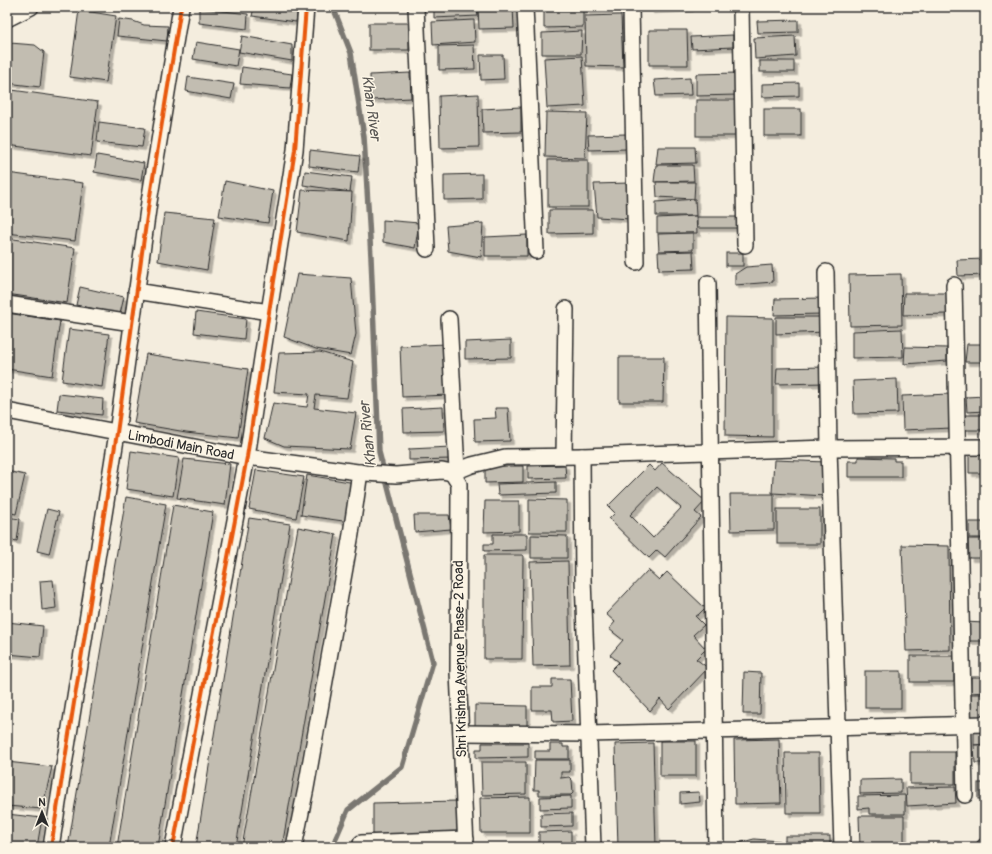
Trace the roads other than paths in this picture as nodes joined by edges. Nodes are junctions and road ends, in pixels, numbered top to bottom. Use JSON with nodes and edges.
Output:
{"nodes":[{"id":1,"x":30,"y":7,"type":"edge"},
{"id":2,"x":181,"y":7,"type":"edge"},
{"id":3,"x":306,"y":7,"type":"edge"},
{"id":4,"x":416,"y":7,"type":"edge"},
{"id":5,"x":525,"y":7,"type":"edge"},
{"id":6,"x":632,"y":7,"type":"edge"},
{"id":7,"x":741,"y":7,"type":"edge"},
{"id":8,"x":7,"y":19,"type":"edge"},
{"id":9,"x":745,"y":245,"type":"dead end"},
{"id":10,"x":427,"y":249,"type":"dead end"},
{"id":11,"x":536,"y":251,"type":"dead end"},
{"id":12,"x":636,"y":262,"type":"dead end"},
{"id":13,"x":826,"y":272,"type":"dead end"},
{"id":14,"x":708,"y":283,"type":"dead end"},
{"id":15,"x":954,"y":285,"type":"dead end"},
{"id":16,"x":136,"y":291,"type":"junction"},
{"id":17,"x":7,"y":304,"type":"edge"},
{"id":18,"x":566,"y":309,"type":"dead end"},
{"id":19,"x":269,"y":312,"type":"junction"},
{"id":20,"x":449,"y":319,"type":"dead end"},
{"id":21,"x":132,"y":323,"type":"junction"},
{"id":22,"x":7,"y":411,"type":"edge"},
{"id":23,"x":117,"y":433,"type":"junction"},
{"id":24,"x":957,"y":447,"type":"junction"},
{"id":25,"x":985,"y":447,"type":"edge"},
{"id":26,"x":829,"y":448,"type":"junction"},
{"id":27,"x":711,"y":452,"type":"junction"},
{"id":28,"x":564,"y":456,"type":"junction"},
{"id":29,"x":582,"y":456,"type":"junction"},
{"id":30,"x":248,"y":457,"type":"junction"},
{"id":31,"x":454,"y":472,"type":"junction"},
{"id":32,"x":362,"y":473,"type":"junction"},
{"id":33,"x":963,"y":724,"type":"junction"},
{"id":34,"x":985,"y":724,"type":"edge"},
{"id":35,"x":839,"y":727,"type":"junction"},
{"id":36,"x":715,"y":730,"type":"junction"},
{"id":37,"x":461,"y":733,"type":"junction"},
{"id":38,"x":589,"y":734,"type":"junction"},
{"id":39,"x":965,"y":795,"type":"dead end"},
{"id":40,"x":361,"y":843,"type":"dead end"},
{"id":41,"x":466,"y":843,"type":"edge"},
{"id":42,"x":52,"y":847,"type":"edge"},
{"id":43,"x":173,"y":847,"type":"edge"},
{"id":44,"x":294,"y":847,"type":"edge"},
{"id":45,"x":593,"y":847,"type":"edge"},
{"id":46,"x":716,"y":847,"type":"edge"},
{"id":47,"x":842,"y":847,"type":"edge"}],
"edges":[{"from":1,"to":8,"type":"street"},
{"from":2,"to":16,"type":"street"},
{"from":3,"to":19,"type":"street"},
{"from":4,"to":10,"type":"street"},
{"from":5,"to":11,"type":"street"},
{"from":6,"to":12,"type":"street"},
{"from":7,"to":9,"type":"street"},
{"from":13,"to":26,"type":"street"},
{"from":14,"to":27,"type":"street"},
{"from":15,"to":24,"type":"street"},
{"from":16,"to":19,"type":"street"},
{"from":16,"to":21,"type":"street"},
{"from":17,"to":21,"type":"street"},
{"from":18,"to":28,"type":"street"},
{"from":19,"to":30,"type":"street"},
{"from":20,"to":31,"type":"street","name":"Shri Krishna Avenue Phase-2 Road"},
{"from":21,"to":23,"type":"street"},
{"from":22,"to":23,"type":"street","name":"Limbodi Main Road"},
{"from":23,"to":30,"type":"street","name":"Limbodi Main Road"},
{"from":23,"to":42,"type":"street"},
{"from":24,"to":25,"type":"street"},
{"from":24,"to":26,"type":"street"},
{"from":24,"to":33,"type":"street"},
{"from":26,"to":27,"type":"street"},
{"from":26,"to":35,"type":"street"},
{"from":27,"to":29,"type":"street"},
{"from":27,"to":36,"type":"street"},
{"from":28,"to":29,"type":"street"},
{"from":28,"to":31,"type":"street"},
{"from":29,"to":38,"type":"street"},
{"from":30,"to":32,"type":"street","name":"Limbodi Main Road"},
{"from":30,"to":43,"type":"street"},
{"from":31,"to":32,"type":"street","name":"Limbodi Main Road"},
{"from":31,"to":37,"type":"street","name":"Shri Krishna Avenue Phase-2 Road"},
{"from":32,"to":44,"type":"street"},
{"from":33,"to":34,"type":"street"},
{"from":33,"to":35,"type":"street"},
{"from":33,"to":39,"type":"street"},
{"from":35,"to":36,"type":"street"},
{"from":35,"to":47,"type":"street"},
{"from":36,"to":38,"type":"street"},
{"from":36,"to":46,"type":"street"},
{"from":37,"to":38,"type":"street"},
{"from":37,"to":41,"type":"street","name":"Shri Krishna Avenue Phase-2 Road"},
{"from":38,"to":45,"type":"street"},
{"from":40,"to":41,"type":"street"}]}
